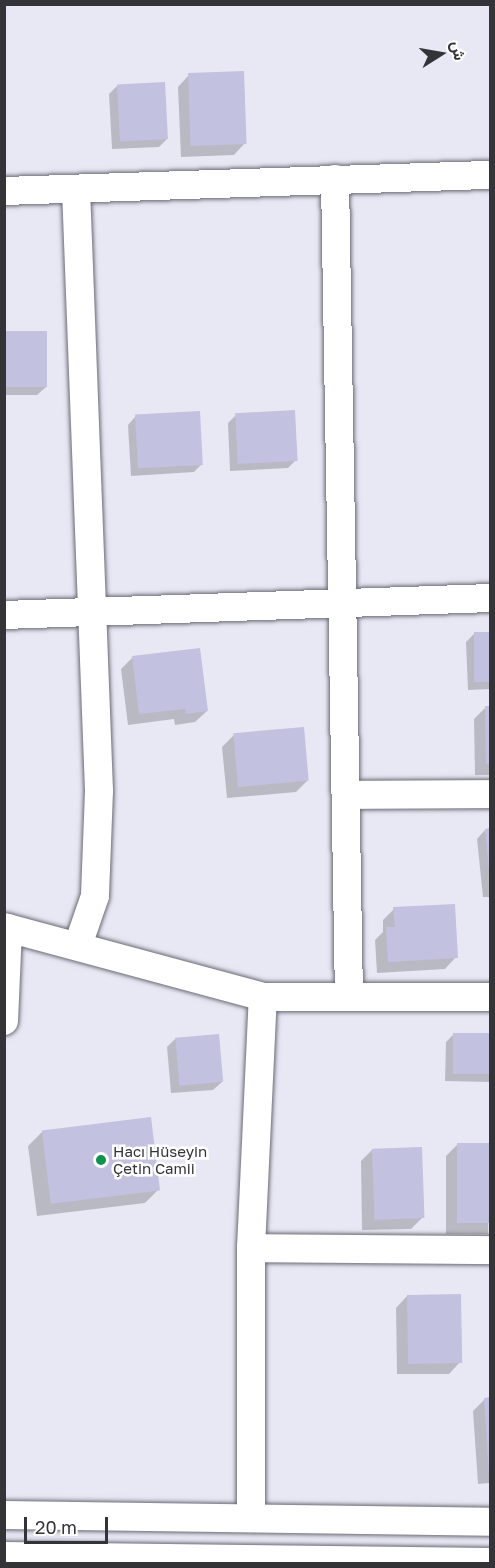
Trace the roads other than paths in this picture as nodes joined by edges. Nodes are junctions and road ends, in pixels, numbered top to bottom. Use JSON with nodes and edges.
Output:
{"nodes":[{"id":1,"x":490,"y":175,"type":"edge"},
{"id":2,"x":335,"y":179,"type":"junction"},
{"id":3,"x":76,"y":189,"type":"junction"},
{"id":4,"x":4,"y":191,"type":"edge"},
{"id":5,"x":490,"y":598,"type":"edge"},
{"id":6,"x":344,"y":604,"type":"junction"},
{"id":7,"x":94,"y":614,"type":"junction"},
{"id":8,"x":4,"y":615,"type":"edge"},
{"id":9,"x":490,"y":794,"type":"edge"},
{"id":10,"x":347,"y":795,"type":"junction"},
{"id":11,"x":6,"y":928,"type":"edge"},
{"id":12,"x":78,"y":945,"type":"junction"},
{"id":13,"x":263,"y":997,"type":"junction"},
{"id":14,"x":349,"y":997,"type":"junction"},
{"id":15,"x":490,"y":997,"type":"edge"},
{"id":16,"x":4,"y":1021,"type":"edge"},
{"id":17,"x":251,"y":1248,"type":"junction"},
{"id":18,"x":490,"y":1250,"type":"edge"},
{"id":19,"x":4,"y":1515,"type":"edge"},
{"id":20,"x":139,"y":1516,"type":"junction"},
{"id":21,"x":251,"y":1518,"type":"junction"},
{"id":22,"x":490,"y":1522,"type":"edge"},
{"id":23,"x":4,"y":1556,"type":"edge"},
{"id":24,"x":139,"y":1560,"type":"edge"},
{"id":25,"x":490,"y":1562,"type":"edge"},
{"id":26,"x":406,"y":1563,"type":"edge"}],
"edges":[{"from":1,"to":2,"type":"street"},
{"from":2,"to":3,"type":"street"},
{"from":2,"to":6,"type":"street"},
{"from":3,"to":4,"type":"street"},
{"from":3,"to":7,"type":"street"},
{"from":5,"to":6,"type":"street"},
{"from":6,"to":7,"type":"street"},
{"from":6,"to":10,"type":"street"},
{"from":7,"to":8,"type":"street"},
{"from":7,"to":12,"type":"street"},
{"from":9,"to":10,"type":"street"},
{"from":10,"to":14,"type":"street"},
{"from":11,"to":12,"type":"street"},
{"from":11,"to":16,"type":"street"},
{"from":12,"to":13,"type":"street"},
{"from":13,"to":14,"type":"street"},
{"from":13,"to":17,"type":"street"},
{"from":14,"to":15,"type":"street"},
{"from":17,"to":18,"type":"street"},
{"from":17,"to":21,"type":"street"},
{"from":19,"to":20,"type":"street"},
{"from":20,"to":21,"type":"street"},
{"from":20,"to":24,"type":"street"},
{"from":21,"to":22,"type":"street"},
{"from":23,"to":24,"type":"street"},
{"from":24,"to":26,"type":"street"},
{"from":25,"to":26,"type":"street"}]}
